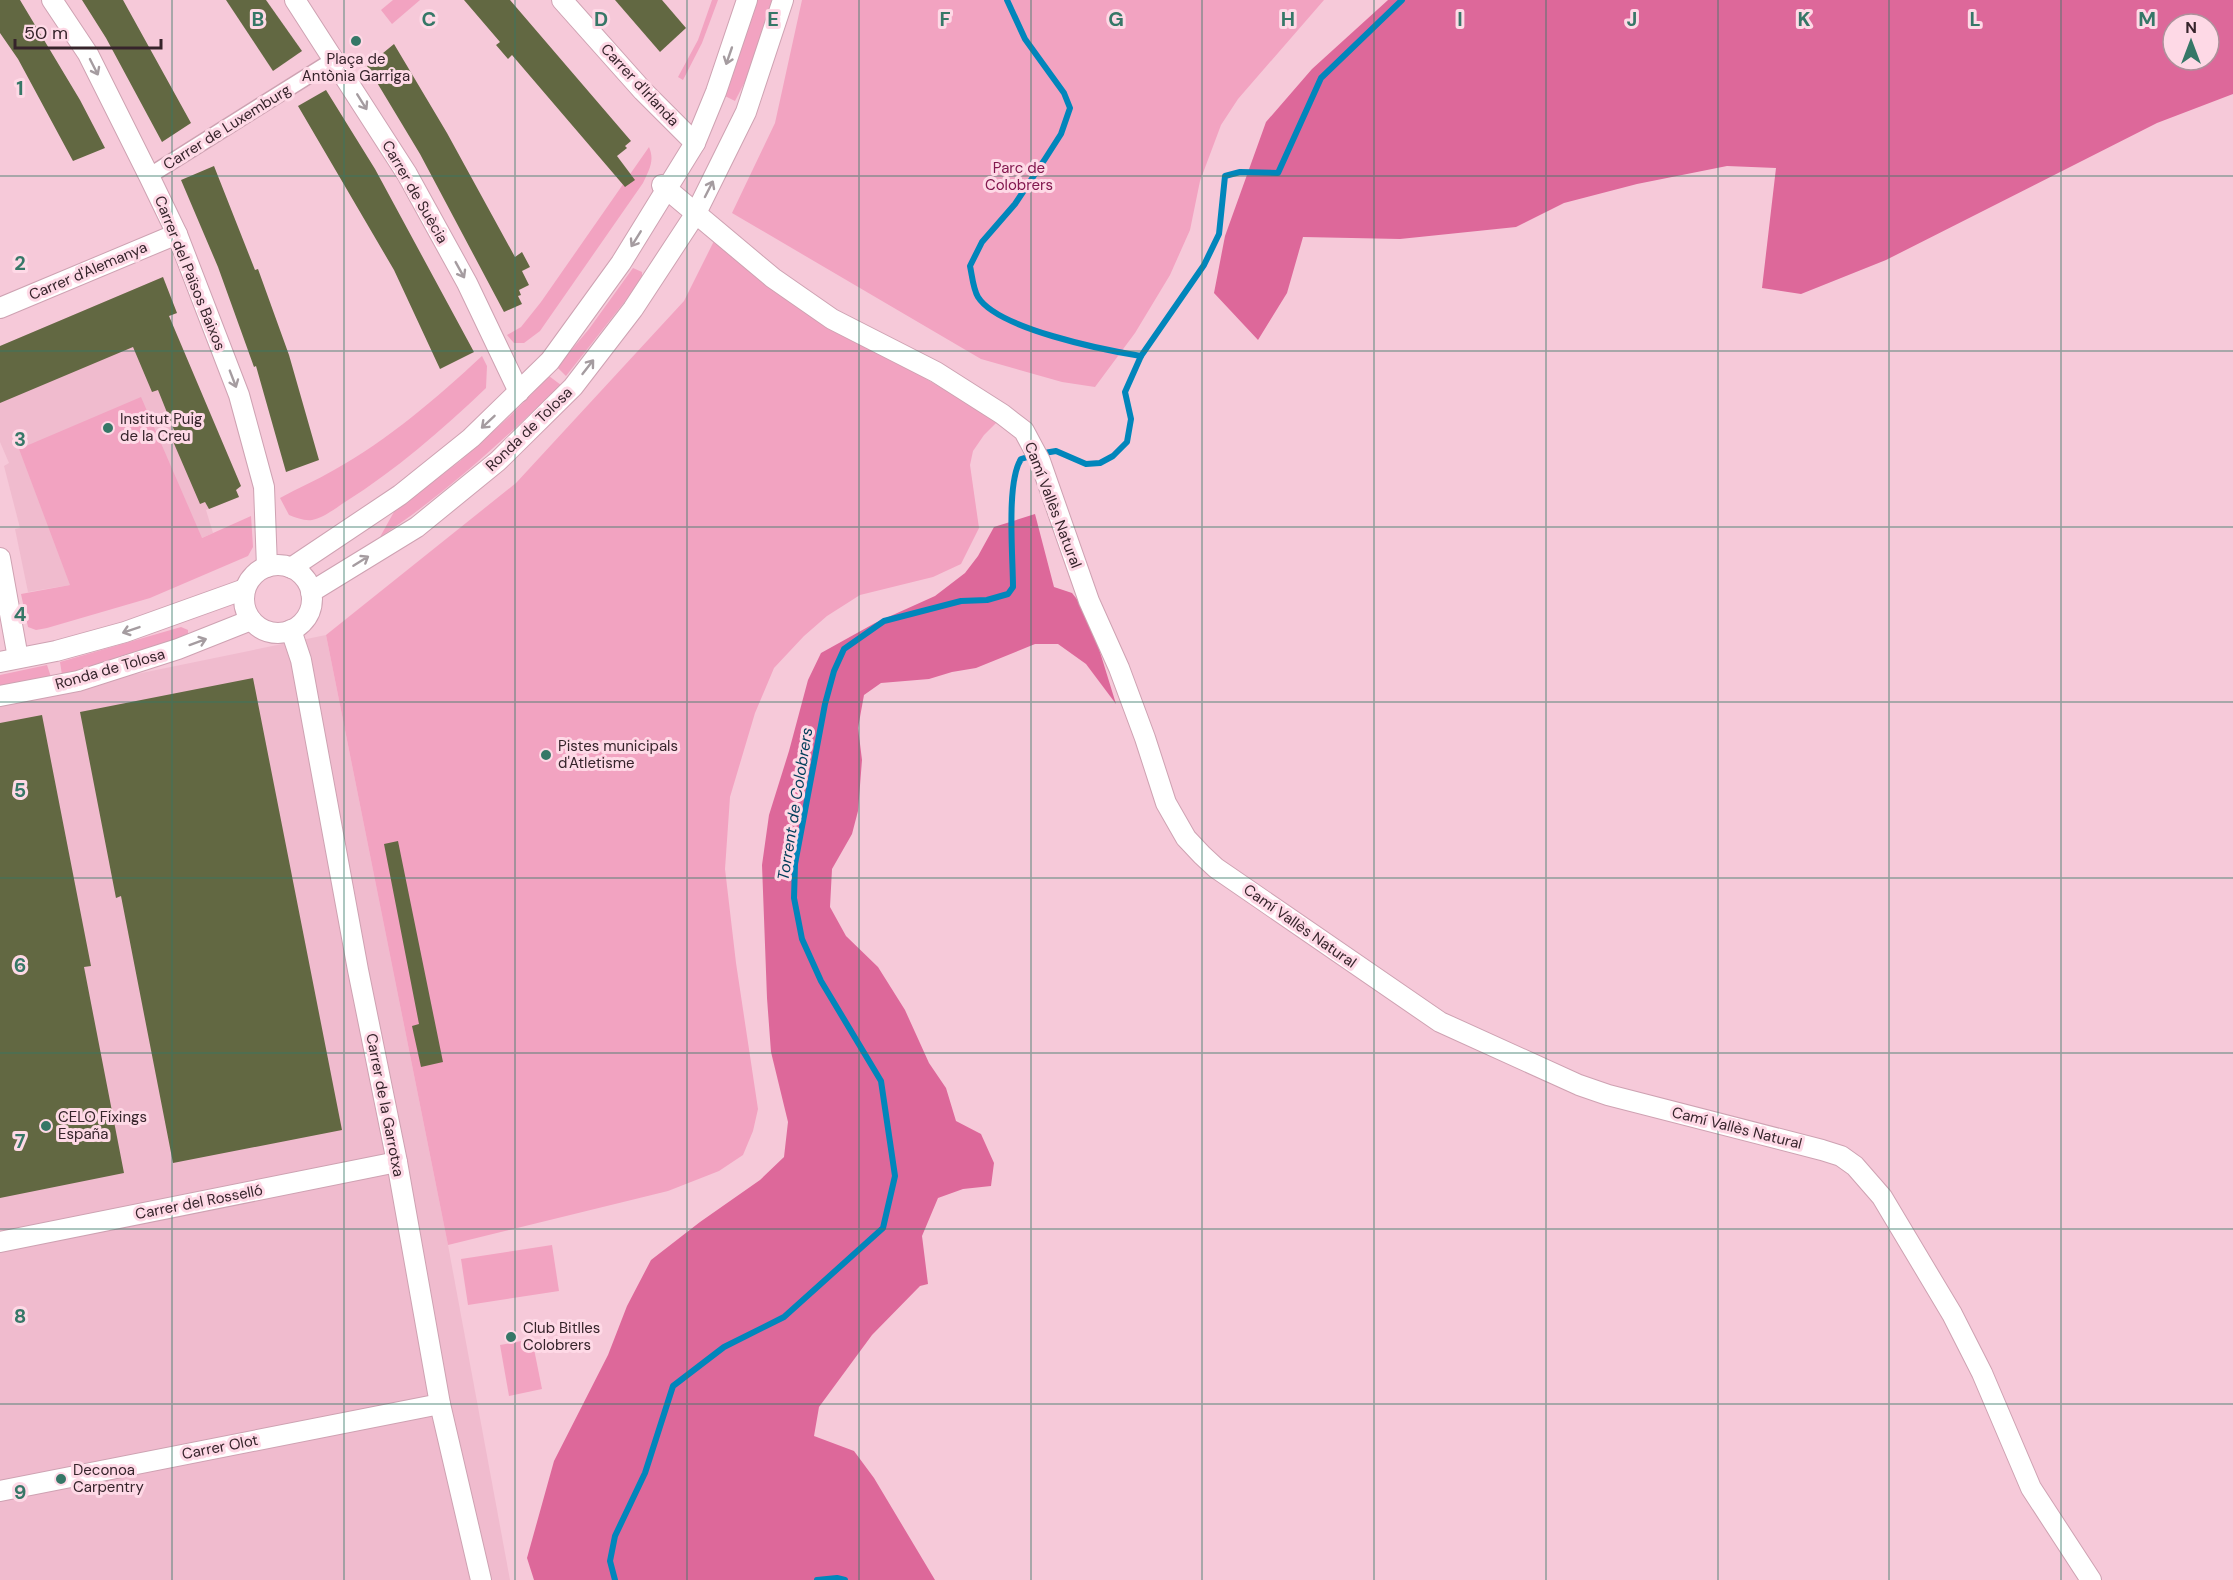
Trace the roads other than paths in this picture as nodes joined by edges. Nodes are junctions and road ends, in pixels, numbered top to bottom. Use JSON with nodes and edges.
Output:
{"nodes":[{"id":1,"x":52,"y":0,"type":"edge"},
{"id":2,"x":295,"y":0,"type":"edge"},
{"id":3,"x":562,"y":0,"type":"edge"},
{"id":4,"x":747,"y":0,"type":"edge"},
{"id":5,"x":783,"y":0,"type":"edge"},
{"id":6,"x":335,"y":59,"type":"junction"},
{"id":7,"x":695,"y":143,"type":"junction"},
{"id":8,"x":149,"y":176,"type":"junction"},
{"id":9,"x":664,"y":187,"type":"junction"},
{"id":10,"x":696,"y":213,"type":"junction"},
{"id":11,"x":177,"y":234,"type":"junction"},
{"id":12,"x":0,"y":308,"type":"edge"},
{"id":13,"x":519,"y":392,"type":"junction"},
{"id":14,"x":0,"y":558,"type":"edge"},
{"id":15,"x":267,"y":567,"type":"junction"},
{"id":16,"x":291,"y":568,"type":"junction"},
{"id":17,"x":245,"y":589,"type":"junction"},
{"id":18,"x":311,"y":592,"type":"junction"},
{"id":19,"x":251,"y":620,"type":"junction"},
{"id":20,"x":291,"y":630,"type":"junction"},
{"id":21,"x":9,"y":660,"type":"edge"},
{"id":22,"x":0,"y":696,"type":"edge"},
{"id":23,"x":397,"y":1162,"type":"junction"},
{"id":24,"x":0,"y":1242,"type":"edge"},
{"id":25,"x":440,"y":1404,"type":"junction"},
{"id":26,"x":0,"y":1491,"type":"edge"},
{"id":27,"x":481,"y":1580,"type":"edge"},
{"id":28,"x":2091,"y":1580,"type":"edge"}],
"edges":[{"from":1,"to":8,"type":"street","name":"Carrer del Països Baixos","one_way":true},
{"from":2,"to":6,"type":"street","name":"Carrer de Suècia"},
{"from":3,"to":7,"type":"street","name":"Carrer d'Irlanda"},
{"from":4,"to":7,"type":"street","one_way":true},
{"from":10,"to":5,"type":"street","name":"Ronda de Tolosa","one_way":true},
{"from":6,"to":8,"type":"street","name":"Carrer de Luxemburg"},
{"from":6,"to":13,"type":"street","name":"Carrer de Suècia","one_way":true},
{"from":7,"to":9,"type":"street"},
{"from":8,"to":11,"type":"street","name":"Carrer del Països Baixos"},
{"from":9,"to":10,"type":"street"},
{"from":9,"to":13,"type":"street","one_way":true},
{"from":18,"to":10,"type":"street","name":"Ronda de Tolosa","one_way":true},
{"from":10,"to":28,"type":"street","name":"Camí Vallès Natural"},
{"from":11,"to":12,"type":"street","name":"Carrer d'Alemanya"},
{"from":11,"to":15,"type":"street","name":"Carrer del Països Baixos","one_way":true},
{"from":13,"to":16,"type":"street","one_way":true},
{"from":14,"to":21,"type":"street"},
{"from":15,"to":16,"type":"street"},
{"from":15,"to":17,"type":"street"},
{"from":16,"to":18,"type":"street"},
{"from":17,"to":19,"type":"street"},
{"from":17,"to":21,"type":"street","name":"Ronda de Tolosa","one_way":true},
{"from":18,"to":20,"type":"street"},
{"from":19,"to":20,"type":"street"},
{"from":22,"to":19,"type":"street","name":"Ronda de Tolosa","one_way":true},
{"from":20,"to":23,"type":"street","name":"Carrer de la Garrotxa"},
{"from":23,"to":24,"type":"street","name":"Carrer del Rosselló"},
{"from":23,"to":25,"type":"street","name":"Carrer de la Garrotxa"},
{"from":25,"to":26,"type":"street","name":"Carrer Olot"},
{"from":25,"to":27,"type":"street","name":"Carrer de la Garrotxa"}]}
